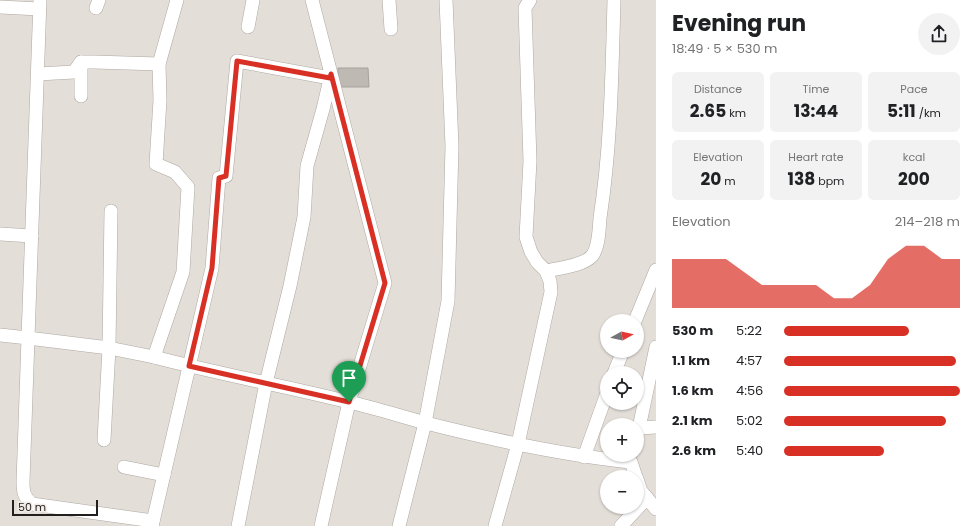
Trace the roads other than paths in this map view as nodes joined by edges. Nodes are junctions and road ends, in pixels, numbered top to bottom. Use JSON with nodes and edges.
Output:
{"nodes":[{"id":1,"x":177,"y":0,"type":"edge"},
{"id":2,"x":253,"y":0,"type":"edge"},
{"id":3,"x":312,"y":0,"type":"edge"},
{"id":4,"x":389,"y":0,"type":"edge"},
{"id":5,"x":446,"y":0,"type":"edge"},
{"id":6,"x":530,"y":0,"type":"edge"},
{"id":7,"x":614,"y":0,"type":"edge"},
{"id":8,"x":40,"y":4,"type":"edge"},
{"id":9,"x":0,"y":7,"type":"edge"},
{"id":10,"x":248,"y":27,"type":"dead end"},
{"id":11,"x":391,"y":29,"type":"dead end"},
{"id":12,"x":80,"y":62,"type":"junction"},
{"id":13,"x":159,"y":64,"type":"junction"},
{"id":14,"x":38,"y":74,"type":"junction"},
{"id":15,"x":331,"y":76,"type":"junction"},
{"id":16,"x":81,"y":96,"type":"dead end"},
{"id":17,"x":112,"y":211,"type":"dead end"},
{"id":18,"x":0,"y":234,"type":"edge"},
{"id":19,"x":32,"y":236,"type":"junction"},
{"id":20,"x":656,"y":270,"type":"edge"},
{"id":21,"x":546,"y":271,"type":"junction"},
{"id":22,"x":638,"y":314,"type":"edge"},
{"id":23,"x":0,"y":335,"type":"edge"},
{"id":24,"x":28,"y":338,"type":"junction"},
{"id":25,"x":656,"y":347,"type":"edge"},
{"id":26,"x":109,"y":348,"type":"junction"},
{"id":27,"x":154,"y":357,"type":"junction"},
{"id":28,"x":189,"y":366,"type":"junction"},
{"id":29,"x":266,"y":384,"type":"junction"},
{"id":30,"x":349,"y":402,"type":"junction"},
{"id":31,"x":601,"y":410,"type":"edge"},
{"id":32,"x":641,"y":418,"type":"edge"},
{"id":33,"x":425,"y":423,"type":"junction"},
{"id":34,"x":656,"y":428,"type":"edge"},
{"id":35,"x":644,"y":430,"type":"edge"},
{"id":36,"x":104,"y":440,"type":"dead end"},
{"id":37,"x":518,"y":444,"type":"junction"},
{"id":38,"x":584,"y":457,"type":"junction"},
{"id":39,"x":600,"y":458,"type":"edge"},
{"id":40,"x":124,"y":467,"type":"dead end"},
{"id":41,"x":164,"y":475,"type":"junction"},
{"id":42,"x":644,"y":494,"type":"edge"},
{"id":43,"x":647,"y":498,"type":"junction"},
{"id":44,"x":656,"y":509,"type":"edge"},
{"id":45,"x":153,"y":524,"type":"edge"},
{"id":46,"x":238,"y":526,"type":"edge"},
{"id":47,"x":321,"y":526,"type":"edge"},
{"id":48,"x":399,"y":526,"type":"edge"},
{"id":49,"x":496,"y":526,"type":"edge"},
{"id":50,"x":621,"y":526,"type":"edge"}],
"edges":[{"from":1,"to":13,"type":"street"},
{"from":2,"to":10,"type":"street"},
{"from":3,"to":15,"type":"street"},
{"from":4,"to":11,"type":"street"},
{"from":5,"to":33,"type":"street"},
{"from":6,"to":21,"type":"street"},
{"from":7,"to":21,"type":"street"},
{"from":8,"to":9,"type":"street"},
{"from":8,"to":14,"type":"street"},
{"from":12,"to":13,"type":"street"},
{"from":12,"to":14,"type":"street"},
{"from":12,"to":16,"type":"street"},
{"from":13,"to":27,"type":"street"},
{"from":14,"to":19,"type":"street"},
{"from":15,"to":28,"type":"street"},
{"from":15,"to":29,"type":"street"},
{"from":15,"to":30,"type":"street"},
{"from":17,"to":26,"type":"street"},
{"from":18,"to":19,"type":"street"},
{"from":19,"to":24,"type":"street"},
{"from":20,"to":22,"type":"street"},
{"from":21,"to":37,"type":"street"},
{"from":23,"to":24,"type":"street"},
{"from":24,"to":26,"type":"street"},
{"from":24,"to":45,"type":"street"},
{"from":25,"to":32,"type":"street"},
{"from":26,"to":27,"type":"street"},
{"from":26,"to":36,"type":"street"},
{"from":27,"to":28,"type":"street"},
{"from":28,"to":29,"type":"street"},
{"from":28,"to":41,"type":"street"},
{"from":29,"to":30,"type":"street"},
{"from":29,"to":46,"type":"street"},
{"from":30,"to":33,"type":"street"},
{"from":30,"to":47,"type":"street"},
{"from":31,"to":38,"type":"street"},
{"from":33,"to":37,"type":"street"},
{"from":33,"to":48,"type":"street"},
{"from":34,"to":35,"type":"street"},
{"from":37,"to":38,"type":"street"},
{"from":37,"to":49,"type":"street"},
{"from":38,"to":39,"type":"street"},
{"from":40,"to":41,"type":"street"},
{"from":41,"to":45,"type":"street"},
{"from":42,"to":43,"type":"street"},
{"from":43,"to":44,"type":"street"},
{"from":43,"to":50,"type":"street"}]}
